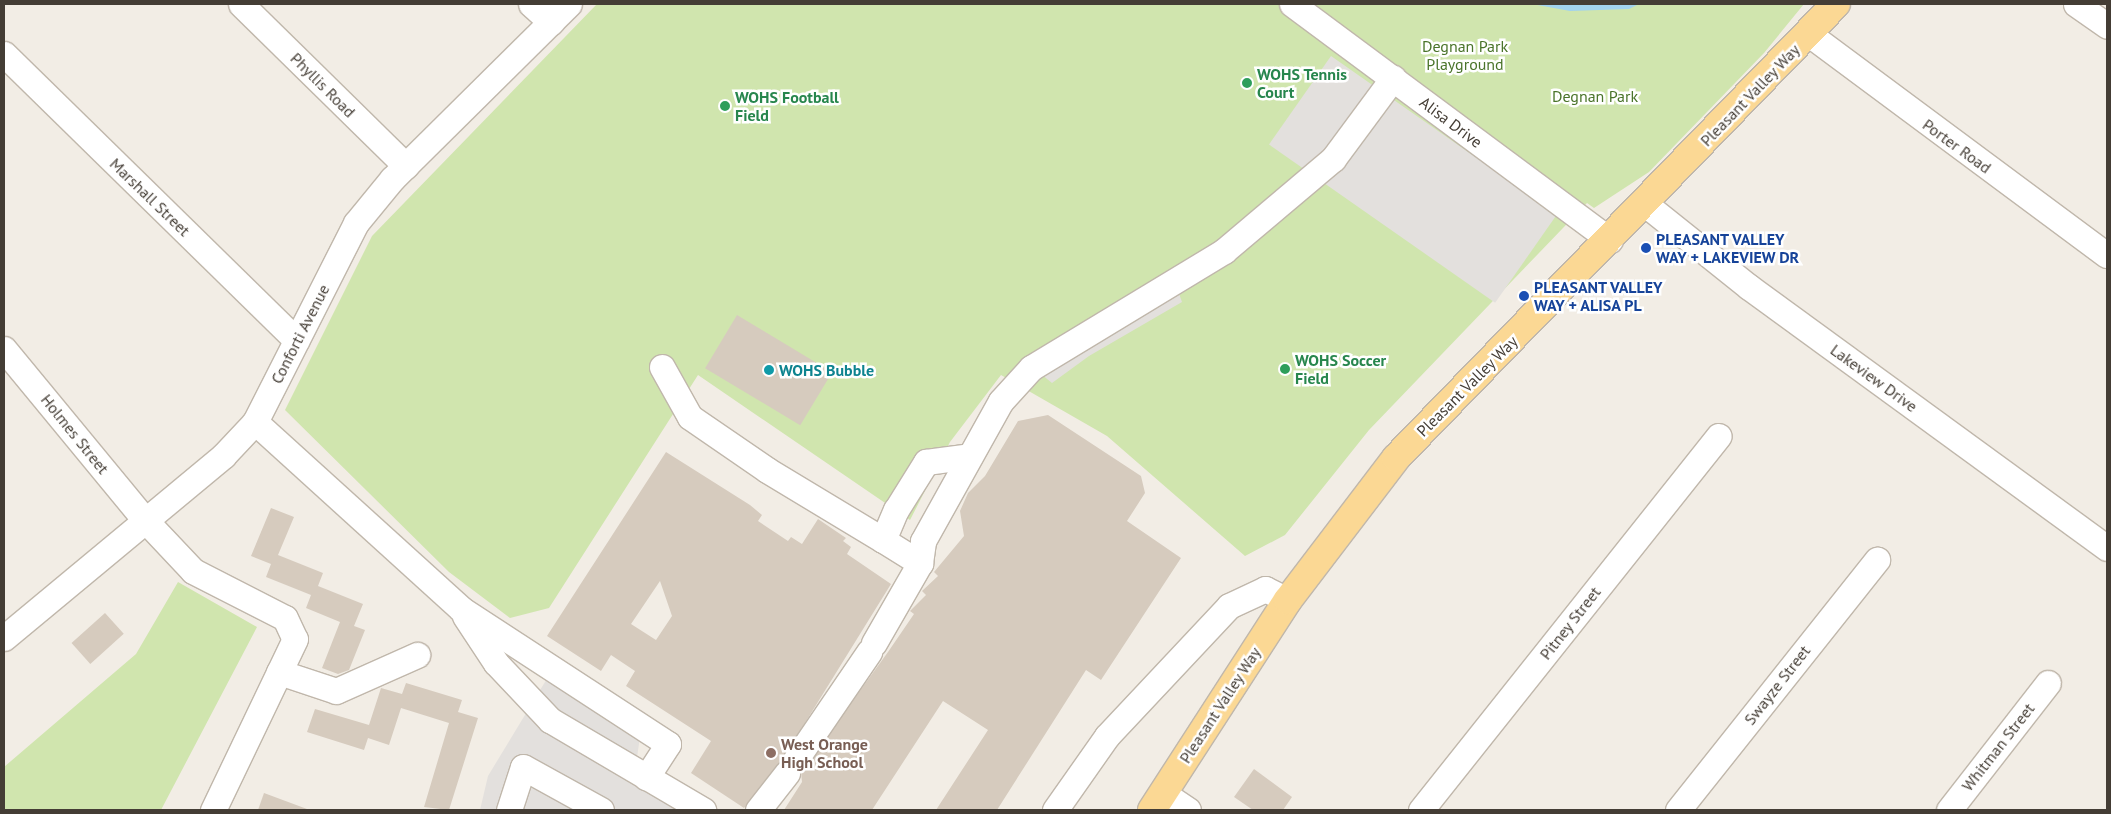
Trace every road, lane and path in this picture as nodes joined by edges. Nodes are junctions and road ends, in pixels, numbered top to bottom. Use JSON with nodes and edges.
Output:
{"nodes":[{"id":1,"x":241,"y":4,"type":"edge"},
{"id":2,"x":531,"y":4,"type":"edge"},
{"id":3,"x":569,"y":4,"type":"edge"},
{"id":4,"x":1292,"y":4,"type":"edge"},
{"id":5,"x":1836,"y":4,"type":"edge"},
{"id":6,"x":2076,"y":4,"type":"edge"},
{"id":7,"x":550,"y":22,"type":"junction"},
{"id":8,"x":2107,"y":26,"type":"edge"},
{"id":9,"x":1809,"y":34,"type":"junction"},
{"id":10,"x":4,"y":54,"type":"edge"},
{"id":11,"x":1393,"y":78,"type":"junction"},
{"id":12,"x":406,"y":166,"type":"junction"},
{"id":13,"x":1644,"y":204,"type":"junction"},
{"id":14,"x":1610,"y":240,"type":"junction"},
{"id":15,"x":2107,"y":255,"type":"edge"},
{"id":16,"x":296,"y":340,"type":"junction"},
{"id":17,"x":4,"y":349,"type":"edge"},
{"id":18,"x":662,"y":367,"type":"dead end"},
{"id":19,"x":255,"y":422,"type":"junction"},
{"id":20,"x":1718,"y":436,"type":"dead end"},
{"id":21,"x":970,"y":456,"type":"junction"},
{"id":22,"x":145,"y":520,"type":"junction"},
{"id":23,"x":883,"y":540,"type":"junction"},
{"id":24,"x":2107,"y":548,"type":"edge"},
{"id":25,"x":1877,"y":560,"type":"dead end"},
{"id":26,"x":920,"y":563,"type":"junction"},
{"id":27,"x":1288,"y":600,"type":"junction"},
{"id":28,"x":461,"y":609,"type":"junction"},
{"id":29,"x":4,"y":638,"type":"edge"},
{"id":30,"x":416,"y":654,"type":"dead end"},
{"id":31,"x":279,"y":672,"type":"junction"},
{"id":32,"x":2048,"y":683,"type":"dead end"},
{"id":33,"x":646,"y":778,"type":"junction"},
{"id":34,"x":1158,"y":801,"type":"edge"},
{"id":35,"x":515,"y":807,"type":"edge"},
{"id":36,"x":217,"y":809,"type":"edge"},
{"id":37,"x":601,"y":810,"type":"edge"},
{"id":38,"x":703,"y":810,"type":"edge"},
{"id":39,"x":758,"y":810,"type":"edge"},
{"id":40,"x":1055,"y":810,"type":"edge"},
{"id":41,"x":1188,"y":810,"type":"edge"},
{"id":42,"x":1422,"y":810,"type":"edge"},
{"id":43,"x":1678,"y":810,"type":"edge"},
{"id":44,"x":1949,"y":810,"type":"edge"}],
"edges":[{"from":1,"to":12,"type":"street","name":"Phyllis Road"},
{"from":2,"to":7,"type":"street"},
{"from":3,"to":7,"type":"street","name":"Conforti Avenue"},
{"from":4,"to":11,"type":"street","name":"Alisa Drive"},
{"from":5,"to":9,"type":"main road","name":"Pleasant Valley Way"},
{"from":6,"to":8,"type":"street"},
{"from":7,"to":12,"type":"street","name":"Conforti Avenue"},
{"from":9,"to":13,"type":"main road","name":"Pleasant Valley Way"},
{"from":9,"to":15,"type":"street","name":"Porter Road"},
{"from":10,"to":16,"type":"street","name":"Marshall Street"},
{"from":11,"to":14,"type":"street","name":"Alisa Drive"},
{"from":11,"to":21,"type":"street"},
{"from":12,"to":16,"type":"street","name":"Conforti Avenue"},
{"from":13,"to":14,"type":"main road","name":"Pleasant Valley Way"},
{"from":13,"to":24,"type":"street","name":"Lakeview Drive"},
{"from":14,"to":27,"type":"main road","name":"Pleasant Valley Way"},
{"from":16,"to":19,"type":"street","name":"Conforti Avenue"},
{"from":17,"to":22,"type":"street","name":"Holmes Street"},
{"from":18,"to":23,"type":"street"},
{"from":19,"to":22,"type":"street","name":"Conforti Avenue"},
{"from":19,"to":28,"type":"street"},
{"from":20,"to":42,"type":"street","name":"Pitney Street"},
{"from":21,"to":23,"type":"street"},
{"from":21,"to":26,"type":"street"},
{"from":22,"to":29,"type":"street","name":"Conforti Avenue"},
{"from":22,"to":31,"type":"street","name":"Holmes Street"},
{"from":23,"to":26,"type":"street"},
{"from":25,"to":43,"type":"street","name":"Swayze Street"},
{"from":26,"to":39,"type":"street"},
{"from":27,"to":34,"type":"main road","name":"Pleasant Valley Way"},
{"from":27,"to":40,"type":"street"},
{"from":28,"to":33,"type":"street"},
{"from":28,"to":33,"type":"street"},
{"from":30,"to":31,"type":"street"},
{"from":31,"to":36,"type":"street"},
{"from":32,"to":44,"type":"street","name":"Whitman Street"},
{"from":33,"to":38,"type":"street"},
{"from":34,"to":41,"type":"street"},
{"from":35,"to":37,"type":"street"}]}
